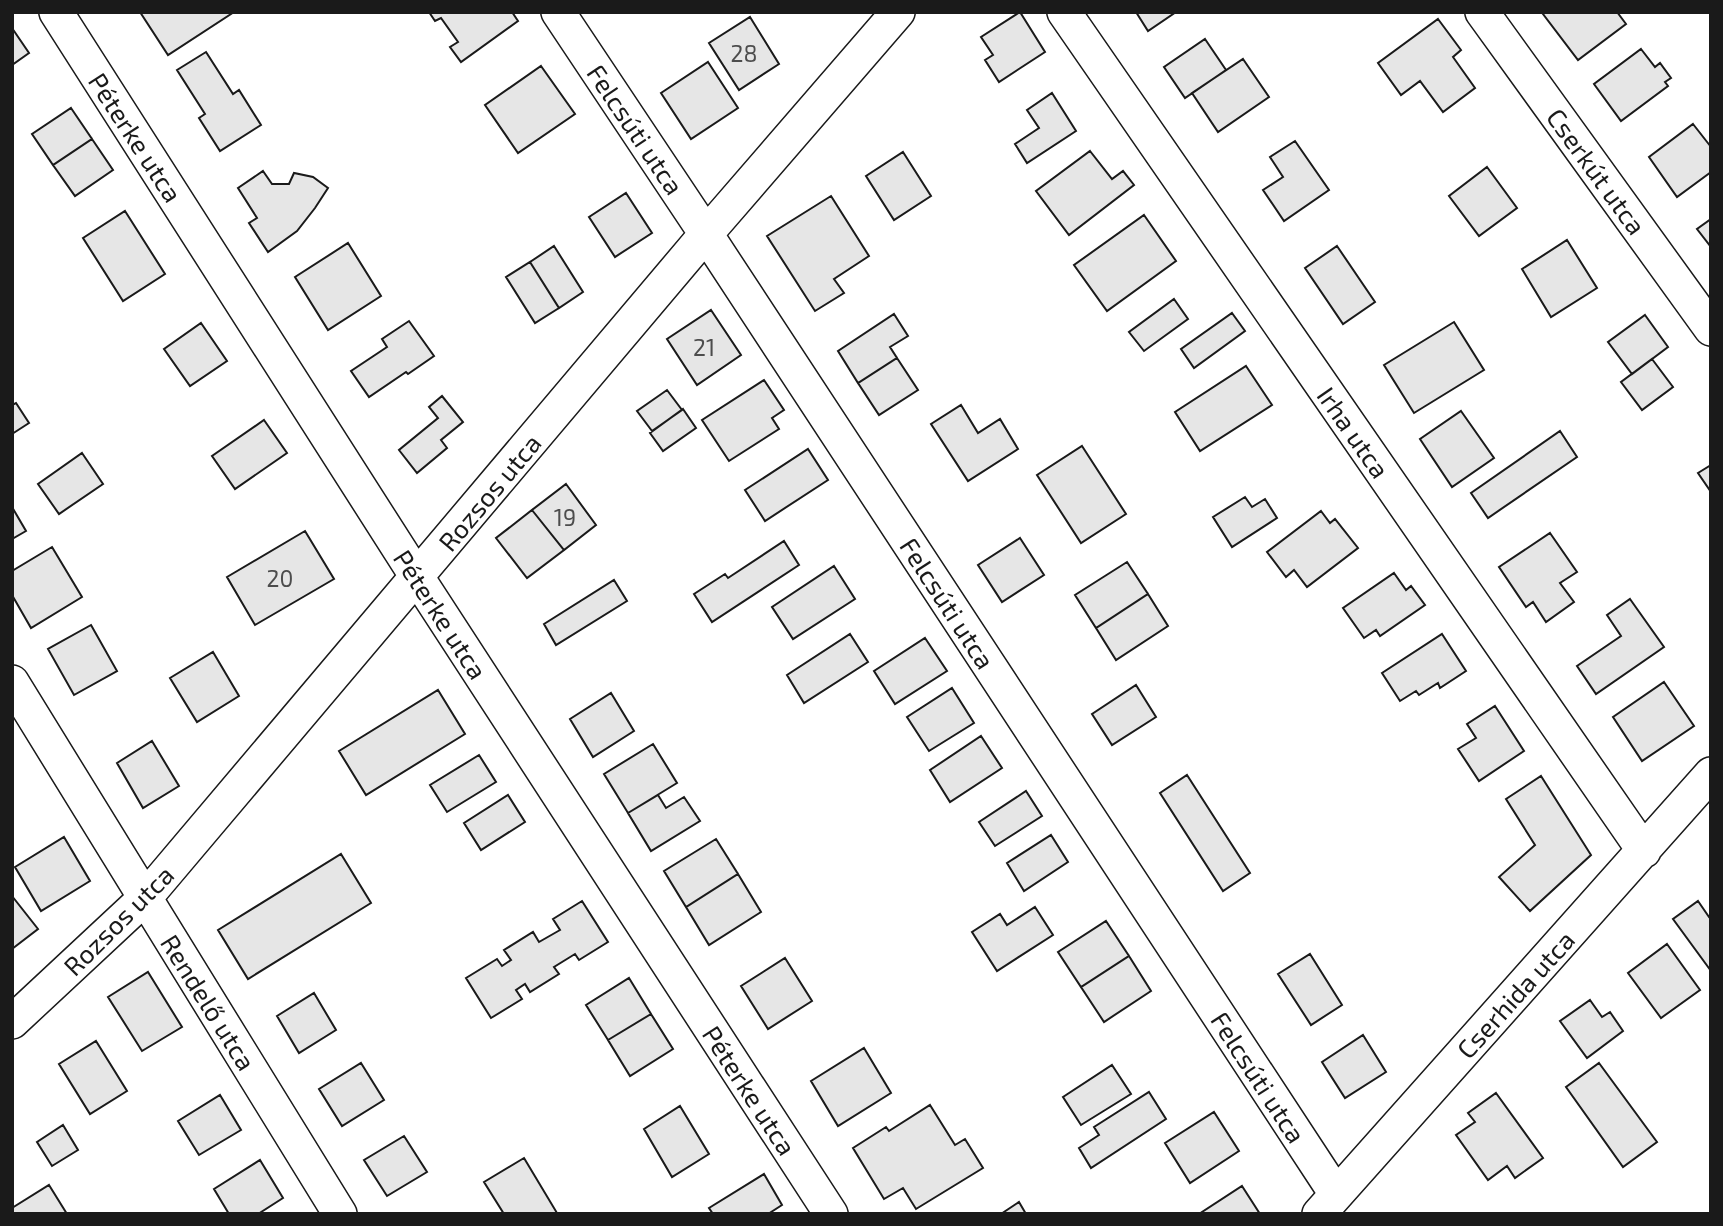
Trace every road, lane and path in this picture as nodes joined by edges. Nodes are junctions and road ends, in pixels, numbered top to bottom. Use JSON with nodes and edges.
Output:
{"nodes":[{"id":1,"x":56,"y":12,"type":"edge"},
{"id":2,"x":558,"y":12,"type":"edge"},
{"id":3,"x":898,"y":12,"type":"edge"},
{"id":4,"x":1064,"y":12,"type":"edge"},
{"id":5,"x":1482,"y":12,"type":"edge"},
{"id":6,"x":706,"y":234,"type":"junction"},
{"id":7,"x":1711,"y":329,"type":"edge"},
{"id":8,"x":417,"y":577,"type":"junction"},
{"id":9,"x":12,"y":682,"type":"edge"},
{"id":10,"x":1711,"y":774,"type":"edge"},
{"id":11,"x":1643,"y":851,"type":"junction"},
{"id":12,"x":145,"y":898,"type":"junction"},
{"id":13,"x":12,"y":1022,"type":"edge"},
{"id":14,"x":1328,"y":1204,"type":"edge"},
{"id":15,"x":340,"y":1214,"type":"edge"},
{"id":16,"x":831,"y":1214,"type":"edge"}],
"edges":[{"from":1,"to":8,"type":"street","name":"Péterke utca"},
{"from":2,"to":6,"type":"street","name":"Felcsúti utca"},
{"from":3,"to":6,"type":"street","name":"Rozsos utca"},
{"from":4,"to":11,"type":"street","name":"Irha utca"},
{"from":5,"to":7,"type":"street","name":"Cserkút utca"},
{"from":6,"to":8,"type":"street","name":"Rozsos utca"},
{"from":6,"to":14,"type":"street","name":"Felcsúti utca"},
{"from":8,"to":12,"type":"street","name":"Rozsos utca"},
{"from":8,"to":16,"type":"street","name":"Péterke utca"},
{"from":9,"to":12,"type":"street","name":"Rendelő utca"},
{"from":10,"to":11,"type":"street","name":"Cserhida utca"},
{"from":11,"to":14,"type":"street","name":"Cserhida utca"},
{"from":12,"to":13,"type":"street","name":"Rozsos utca"},
{"from":12,"to":15,"type":"street","name":"Rendelő utca"}]}
